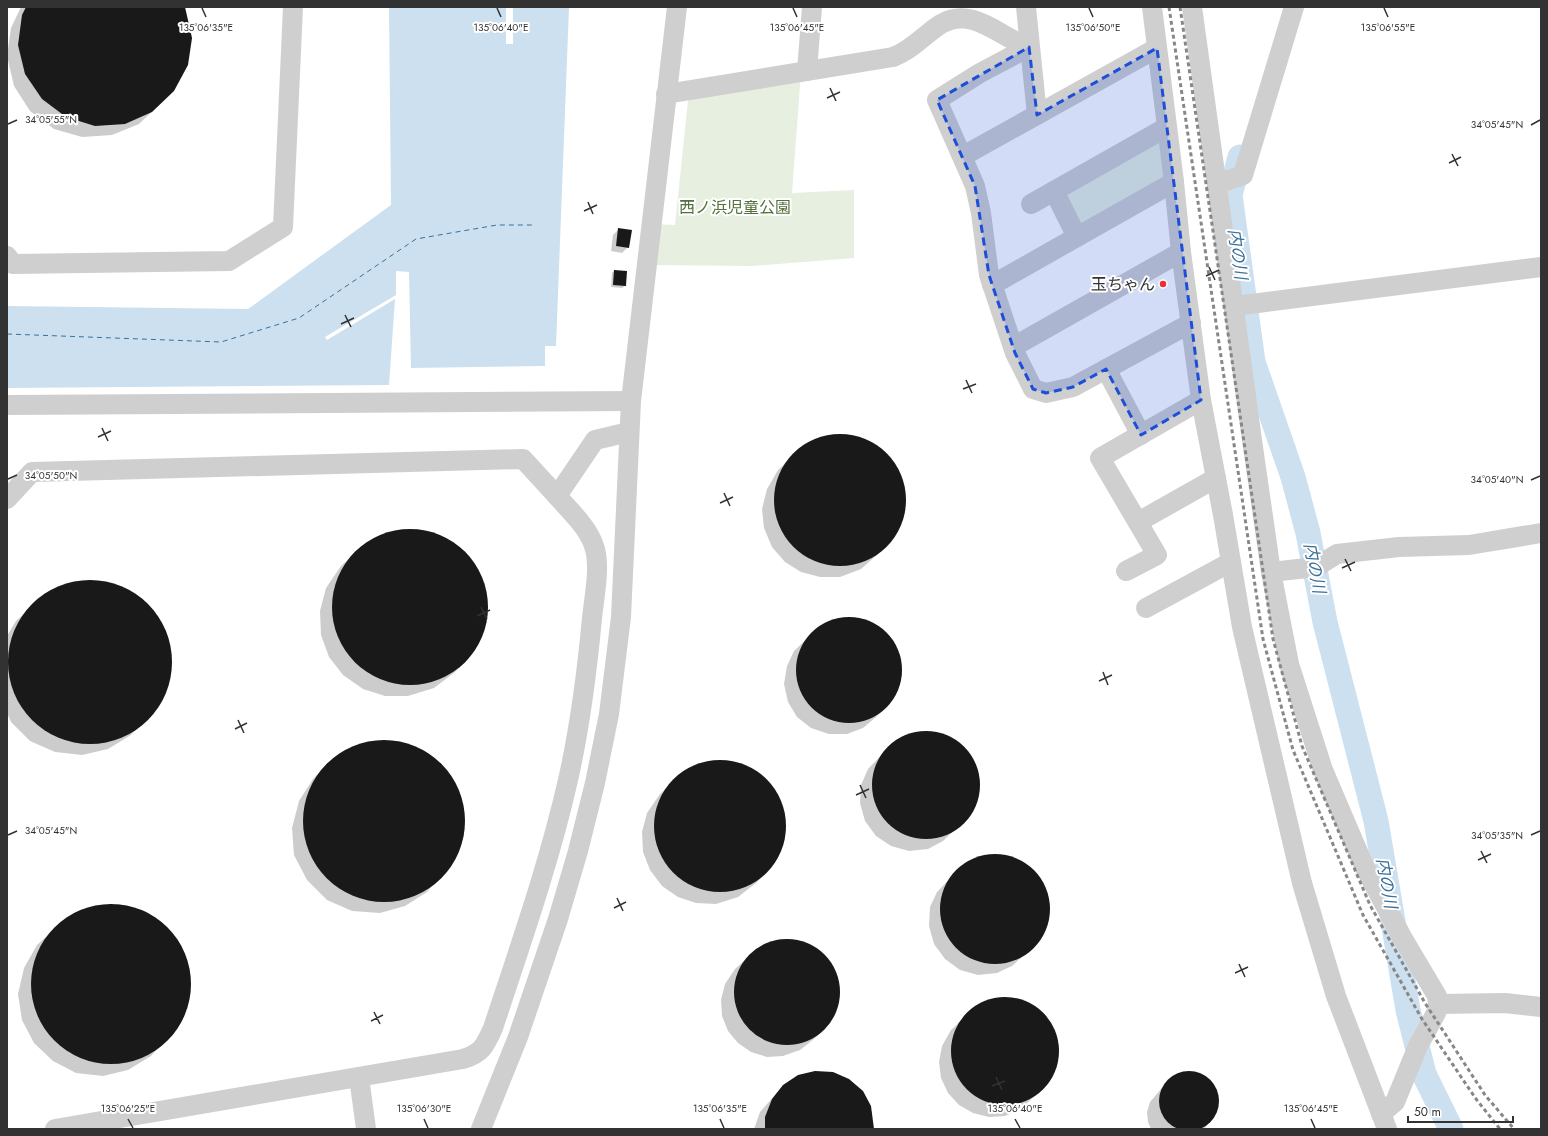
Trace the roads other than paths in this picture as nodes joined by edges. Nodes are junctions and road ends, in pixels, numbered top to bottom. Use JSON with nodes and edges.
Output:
{"nodes":[{"id":1,"x":293,"y":7,"type":"edge"},
{"id":2,"x":677,"y":7,"type":"edge"},
{"id":3,"x":812,"y":7,"type":"edge"},
{"id":4,"x":1026,"y":7,"type":"edge"},
{"id":5,"x":1152,"y":7,"type":"edge"},
{"id":6,"x":1192,"y":7,"type":"edge"},
{"id":7,"x":1294,"y":7,"type":"edge"},
{"id":8,"x":1029,"y":46,"type":"junction"},
{"id":9,"x":1157,"y":48,"type":"junction"},
{"id":10,"x":807,"y":71,"type":"junction"},
{"id":11,"x":666,"y":94,"type":"junction"},
{"id":12,"x":1037,"y":115,"type":"junction"},
{"id":13,"x":1167,"y":126,"type":"junction"},
{"id":14,"x":963,"y":156,"type":"junction"},
{"id":15,"x":1174,"y":182,"type":"junction"},
{"id":16,"x":1217,"y":184,"type":"junction"},
{"id":17,"x":1054,"y":191,"type":"junction"},
{"id":18,"x":1031,"y":204,"type":"dead end"},
{"id":19,"x":1077,"y":237,"type":"junction"},
{"id":20,"x":1181,"y":252,"type":"junction"},
{"id":21,"x":7,"y":256,"type":"edge"},
{"id":22,"x":1541,"y":267,"type":"edge"},
{"id":23,"x":992,"y":285,"type":"junction"},
{"id":24,"x":1235,"y":306,"type":"junction"},
{"id":25,"x":1191,"y":323,"type":"junction"},
{"id":26,"x":1013,"y":347,"type":"junction"},
{"id":27,"x":1106,"y":369,"type":"junction"},
{"id":28,"x":1201,"y":400,"type":"junction"},
{"id":29,"x":631,"y":401,"type":"junction"},
{"id":30,"x":7,"y":405,"type":"edge"},
{"id":31,"x":629,"y":432,"type":"junction"},
{"id":32,"x":1141,"y":435,"type":"junction"},
{"id":33,"x":1216,"y":478,"type":"junction"},
{"id":34,"x":557,"y":496,"type":"junction"},
{"id":35,"x":7,"y":499,"type":"edge"},
{"id":36,"x":1138,"y":522,"type":"junction"},
{"id":37,"x":1541,"y":533,"type":"edge"},
{"id":38,"x":1231,"y":562,"type":"junction"},
{"id":39,"x":1126,"y":571,"type":"dead end"},
{"id":40,"x":1272,"y":572,"type":"junction"},
{"id":41,"x":1146,"y":608,"type":"dead end"},
{"id":42,"x":1438,"y":1004,"type":"junction"},
{"id":43,"x":1541,"y":1007,"type":"edge"},
{"id":44,"x":359,"y":1077,"type":"junction"},
{"id":45,"x":1384,"y":1122,"type":"edge"},
{"id":46,"x":55,"y":1129,"type":"edge"},
{"id":47,"x":366,"y":1129,"type":"edge"},
{"id":48,"x":481,"y":1129,"type":"edge"}],
"edges":[{"from":1,"to":21,"type":"street"},
{"from":2,"to":11,"type":"street"},
{"from":3,"to":10,"type":"street"},
{"from":4,"to":8,"type":"street"},
{"from":5,"to":9,"type":"street"},
{"from":6,"to":16,"type":"street"},
{"from":7,"to":16,"type":"street"},
{"from":8,"to":10,"type":"street"},
{"from":8,"to":12,"type":"street"},
{"from":8,"to":14,"type":"street"},
{"from":9,"to":12,"type":"street"},
{"from":9,"to":13,"type":"street"},
{"from":10,"to":11,"type":"street"},
{"from":11,"to":29,"type":"street"},
{"from":12,"to":14,"type":"street"},
{"from":13,"to":15,"type":"street"},
{"from":13,"to":17,"type":"street"},
{"from":14,"to":23,"type":"street"},
{"from":15,"to":19,"type":"street"},
{"from":15,"to":20,"type":"street"},
{"from":16,"to":24,"type":"street"},
{"from":17,"to":18,"type":"street"},
{"from":17,"to":19,"type":"street"},
{"from":19,"to":23,"type":"street"},
{"from":20,"to":25,"type":"street"},
{"from":20,"to":26,"type":"street"},
{"from":22,"to":24,"type":"street"},
{"from":23,"to":26,"type":"street"},
{"from":24,"to":40,"type":"street"},
{"from":25,"to":27,"type":"street"},
{"from":25,"to":28,"type":"street"},
{"from":26,"to":27,"type":"street"},
{"from":27,"to":32,"type":"street"},
{"from":28,"to":32,"type":"street"},
{"from":28,"to":33,"type":"street"},
{"from":29,"to":30,"type":"street"},
{"from":29,"to":31,"type":"street"},
{"from":31,"to":34,"type":"street"},
{"from":31,"to":48,"type":"street"},
{"from":32,"to":36,"type":"street"},
{"from":33,"to":36,"type":"street"},
{"from":33,"to":38,"type":"street"},
{"from":34,"to":35,"type":"street"},
{"from":34,"to":44,"type":"street"},
{"from":36,"to":39,"type":"street"},
{"from":37,"to":40,"type":"street"},
{"from":38,"to":41,"type":"street"},
{"from":38,"to":45,"type":"street"},
{"from":40,"to":42,"type":"street"},
{"from":42,"to":43,"type":"street"},
{"from":42,"to":45,"type":"street"},
{"from":44,"to":46,"type":"street"},
{"from":44,"to":47,"type":"street"}]}
